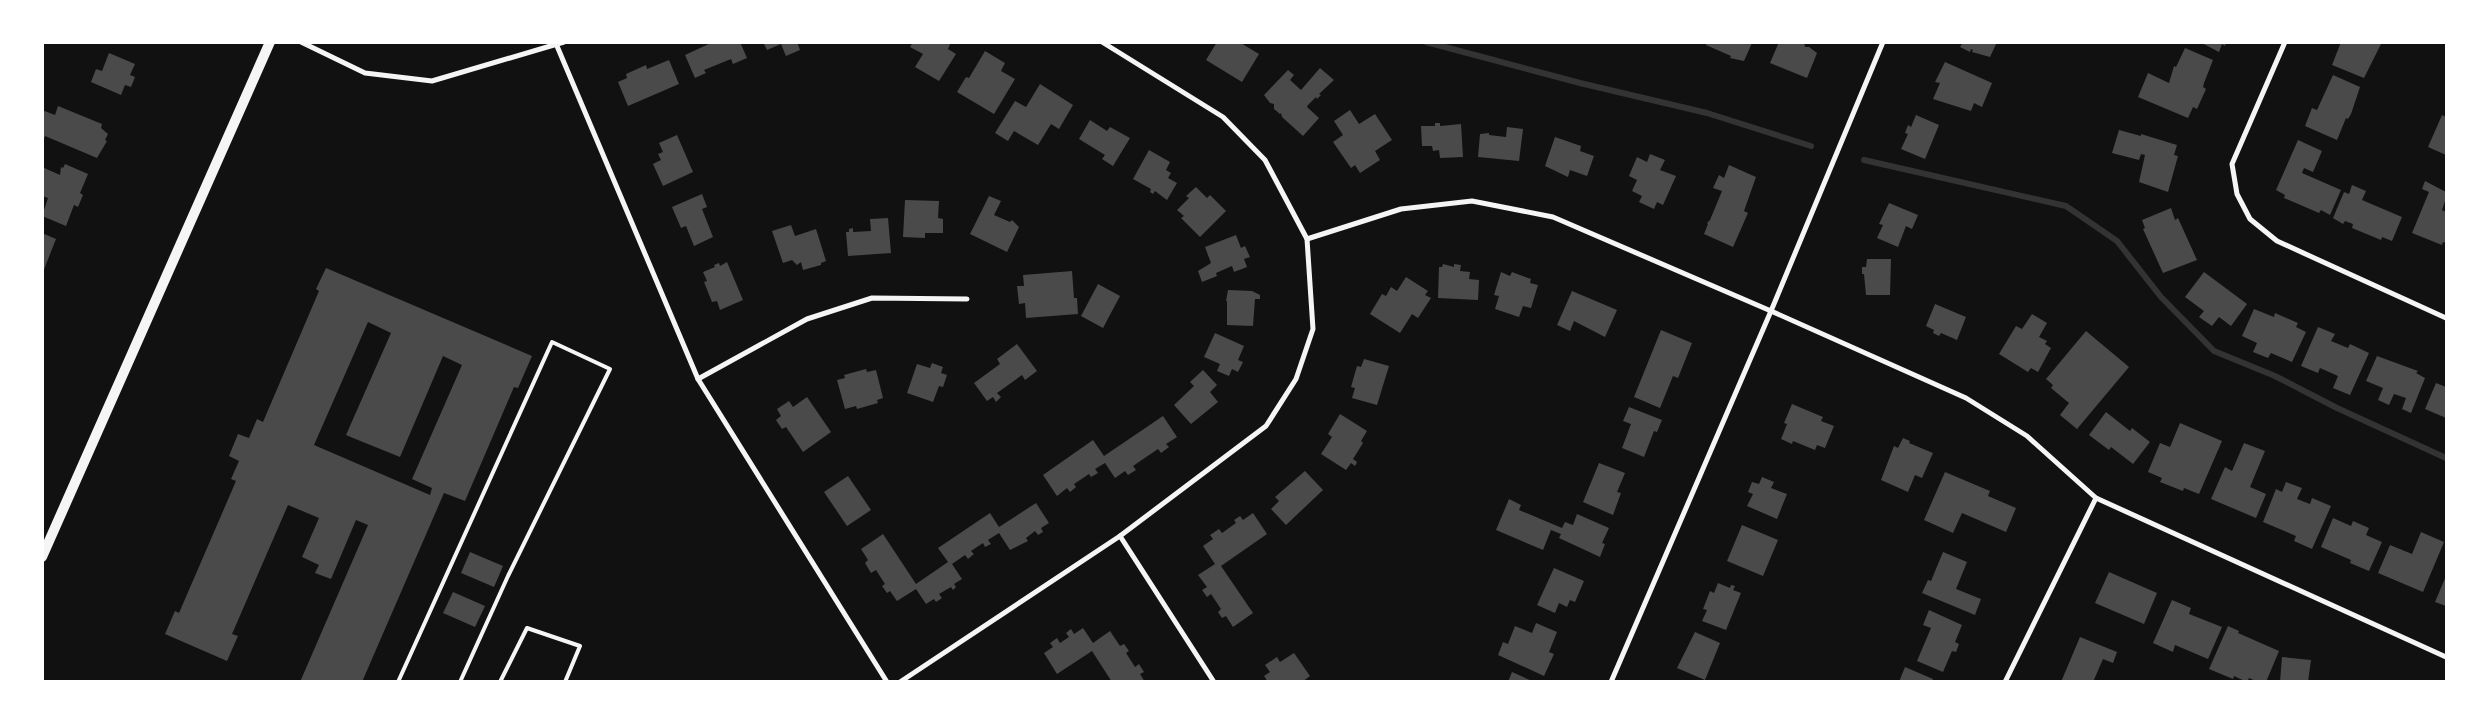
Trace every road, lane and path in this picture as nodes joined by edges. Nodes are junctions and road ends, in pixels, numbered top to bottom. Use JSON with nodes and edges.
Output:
{"nodes":[{"id":1,"x":270,"y":42,"type":"edge"},
{"id":2,"x":301,"y":42,"type":"edge"},
{"id":3,"x":564,"y":42,"type":"edge"},
{"id":4,"x":1102,"y":42,"type":"edge"},
{"id":5,"x":1883,"y":42,"type":"edge"},
{"id":6,"x":2285,"y":42,"type":"edge"},
{"id":7,"x":557,"y":46,"type":"junction"},
{"id":8,"x":1308,"y":239,"type":"junction"},
{"id":9,"x":967,"y":299,"type":"dead end"},
{"id":10,"x":1771,"y":310,"type":"junction"},
{"id":11,"x":2446,"y":318,"type":"edge"},
{"id":12,"x":698,"y":379,"type":"junction"},
{"id":13,"x":2096,"y":498,"type":"junction"},
{"id":14,"x":1120,"y":536,"type":"junction"},
{"id":15,"x":42,"y":557,"type":"edge"},
{"id":16,"x":2446,"y":657,"type":"edge"},
{"id":17,"x":398,"y":682,"type":"edge"},
{"id":18,"x":460,"y":682,"type":"edge"},
{"id":19,"x":500,"y":682,"type":"edge"},
{"id":20,"x":565,"y":682,"type":"edge"},
{"id":21,"x":887,"y":682,"type":"edge"},
{"id":22,"x":900,"y":682,"type":"edge"},
{"id":23,"x":1214,"y":682,"type":"edge"},
{"id":24,"x":1611,"y":682,"type":"edge"},
{"id":25,"x":2005,"y":682,"type":"edge"}],
"edges":[{"from":1,"to":15,"type":"main road"},
{"from":2,"to":7,"type":"street"},
{"from":3,"to":7,"type":"street"},
{"from":4,"to":8,"type":"street"},
{"from":5,"to":10,"type":"street"},
{"from":6,"to":11,"type":"street"},
{"from":7,"to":12,"type":"street"},
{"from":8,"to":10,"type":"street"},
{"from":8,"to":14,"type":"street"},
{"from":9,"to":12,"type":"street"},
{"from":10,"to":13,"type":"street"},
{"from":10,"to":24,"type":"street"},
{"from":12,"to":21,"type":"street"},
{"from":13,"to":16,"type":"street"},
{"from":13,"to":25,"type":"street"},
{"from":14,"to":22,"type":"street"},
{"from":14,"to":23,"type":"street"},
{"from":17,"to":18,"type":"lane"},
{"from":19,"to":20,"type":"lane"}]}
